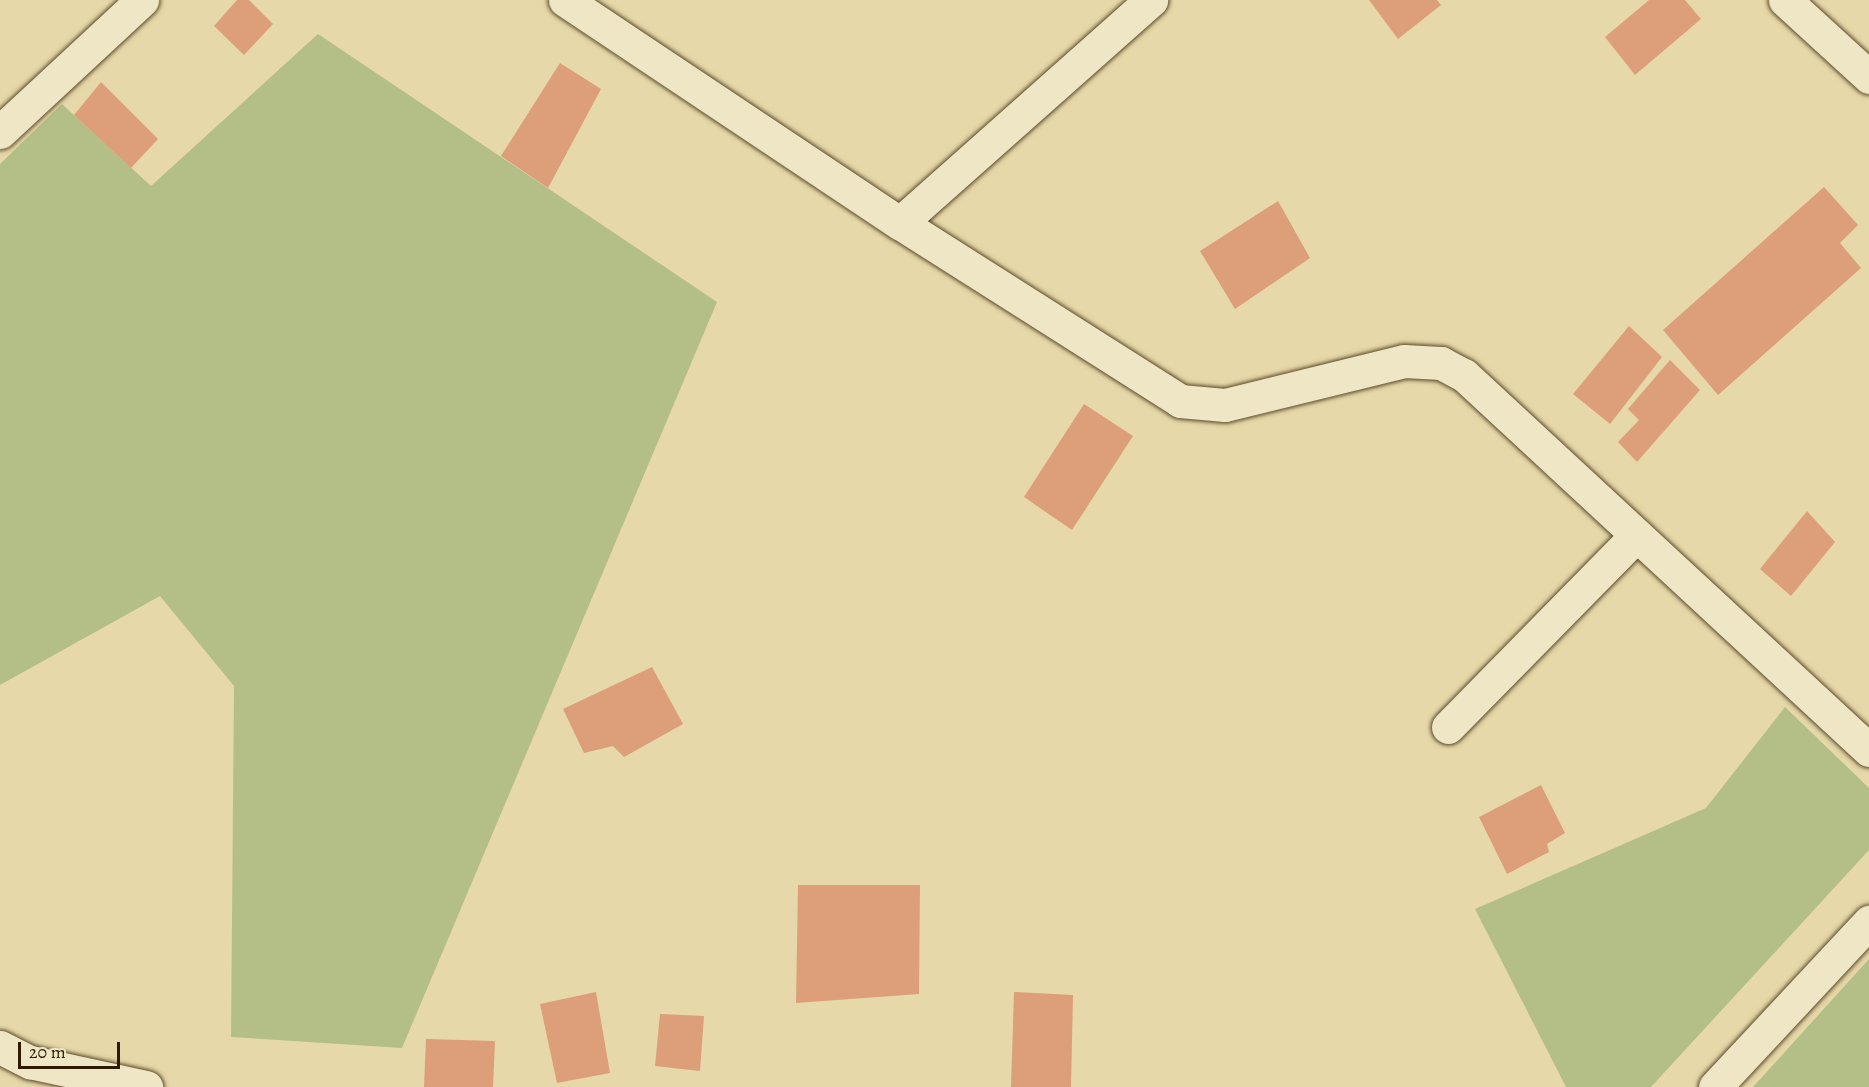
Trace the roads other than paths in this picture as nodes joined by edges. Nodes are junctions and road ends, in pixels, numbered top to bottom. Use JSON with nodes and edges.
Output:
{"nodes":[{"id":1,"x":142,"y":0,"type":"edge"},
{"id":2,"x":565,"y":0,"type":"edge"},
{"id":3,"x":1151,"y":0,"type":"edge"},
{"id":4,"x":1785,"y":0,"type":"edge"},
{"id":5,"x":1869,"y":77,"type":"edge"},
{"id":6,"x":0,"y":132,"type":"edge"},
{"id":7,"x":900,"y":224,"type":"junction"},
{"id":8,"x":1637,"y":535,"type":"junction"},
{"id":9,"x":1448,"y":727,"type":"dead end"},
{"id":10,"x":1869,"y":750,"type":"edge"},
{"id":11,"x":1869,"y":922,"type":"edge"},
{"id":12,"x":0,"y":1047,"type":"edge"},
{"id":13,"x":27,"y":1074,"type":"edge"},
{"id":14,"x":146,"y":1087,"type":"edge"},
{"id":15,"x":1715,"y":1087,"type":"edge"}],
"edges":[{"from":1,"to":6,"type":"street"},
{"from":2,"to":7,"type":"street"},
{"from":3,"to":7,"type":"street"},
{"from":4,"to":5,"type":"street"},
{"from":7,"to":8,"type":"street"},
{"from":8,"to":9,"type":"street"},
{"from":8,"to":10,"type":"street"},
{"from":11,"to":15,"type":"street"},
{"from":12,"to":13,"type":"street"},
{"from":13,"to":14,"type":"street"}]}
